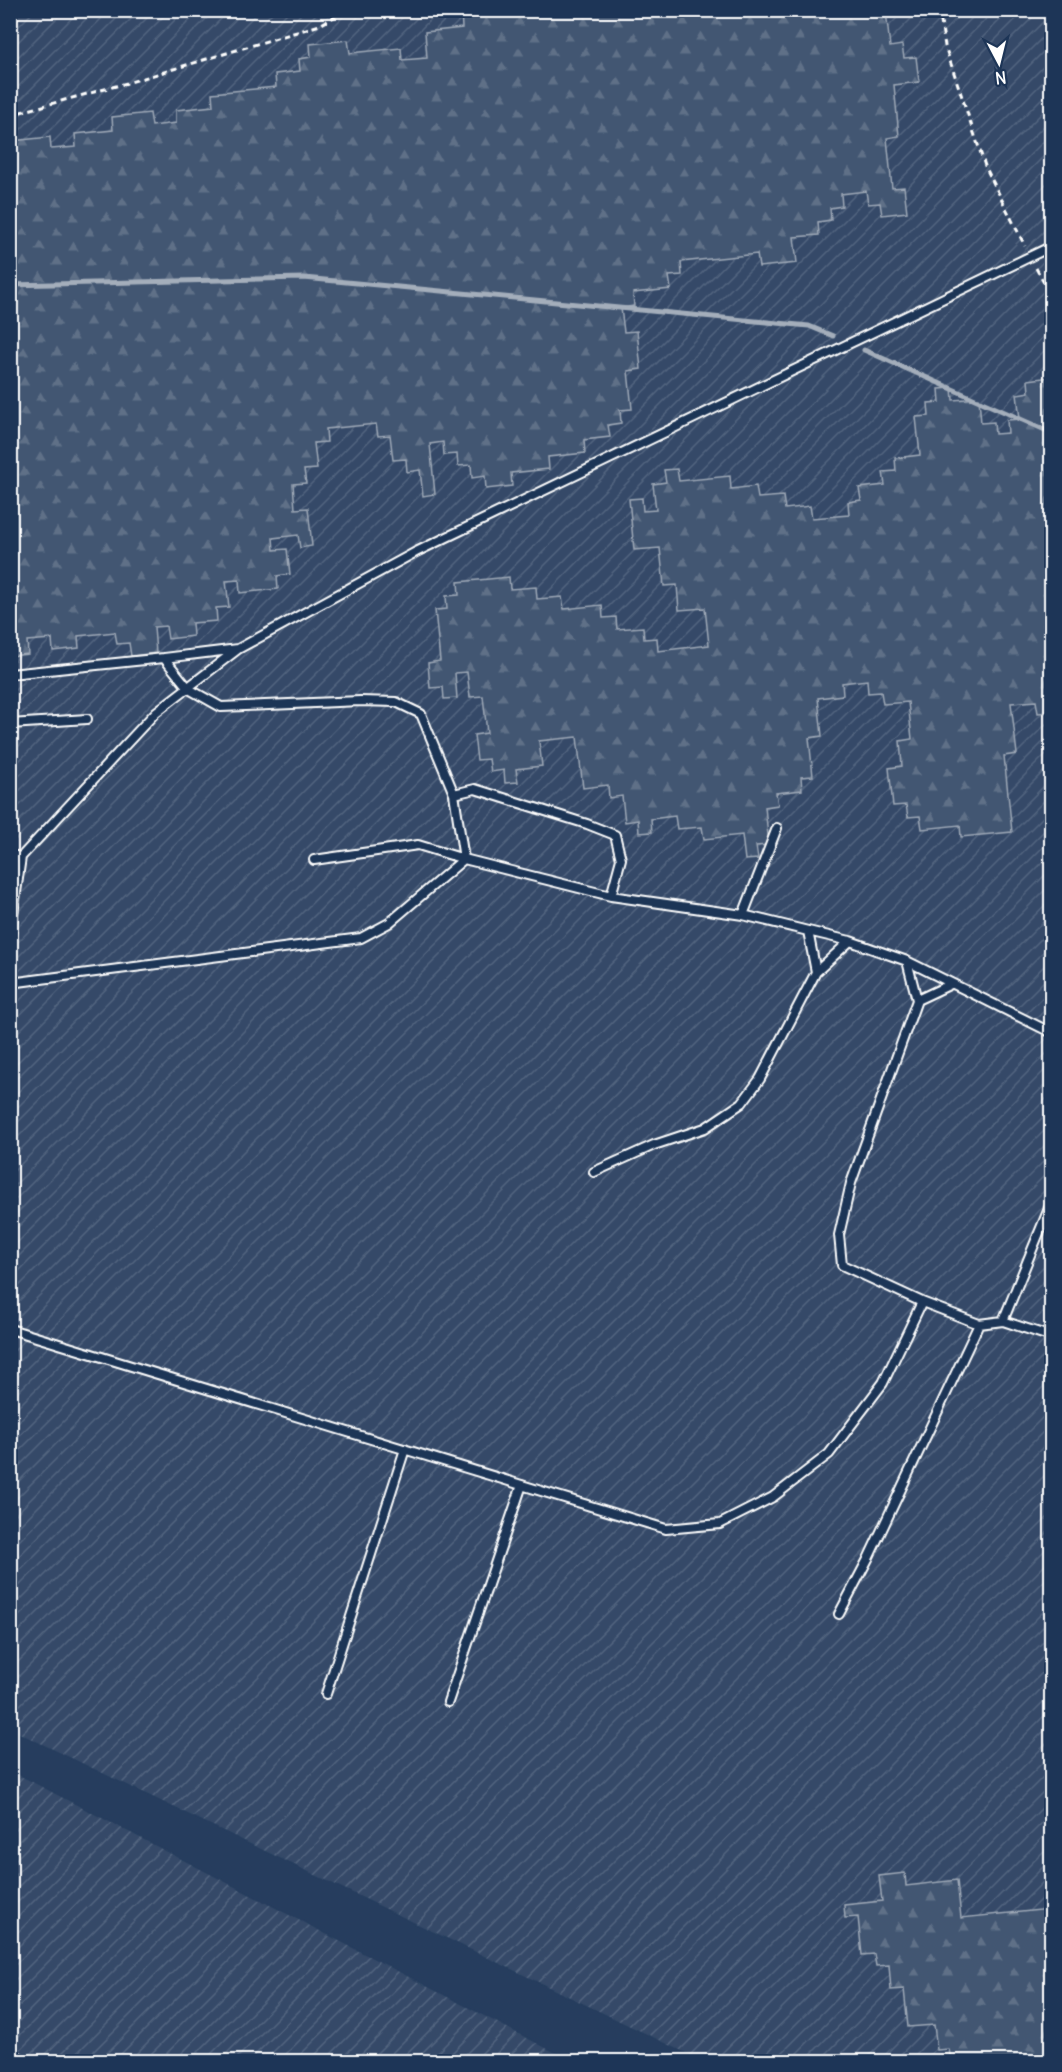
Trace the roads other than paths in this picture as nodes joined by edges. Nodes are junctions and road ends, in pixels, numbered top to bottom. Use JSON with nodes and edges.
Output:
{"nodes":[{"id":1,"x":1052,"y":246,"type":"edge"},
{"id":2,"x":238,"y":649,"type":"junction"},
{"id":3,"x":164,"y":658,"type":"junction"},
{"id":4,"x":10,"y":674,"type":"edge"},
{"id":5,"x":189,"y":689,"type":"junction"},
{"id":6,"x":87,"y":719,"type":"dead end"},
{"id":7,"x":10,"y":724,"type":"edge"},
{"id":8,"x":454,"y":794,"type":"junction"},
{"id":9,"x":777,"y":828,"type":"dead end"},
{"id":10,"x":10,"y":855,"type":"edge"},
{"id":11,"x":21,"y":857,"type":"junction"},
{"id":12,"x":464,"y":859,"type":"junction"},
{"id":13,"x":314,"y":860,"type":"dead end"},
{"id":14,"x":612,"y":896,"type":"junction"},
{"id":15,"x":743,"y":915,"type":"junction"},
{"id":16,"x":808,"y":930,"type":"junction"},
{"id":17,"x":850,"y":941,"type":"junction"},
{"id":18,"x":10,"y":948,"type":"edge"},
{"id":19,"x":907,"y":961,"type":"junction"},
{"id":20,"x":816,"y":972,"type":"junction"},
{"id":21,"x":10,"y":983,"type":"edge"},
{"id":22,"x":951,"y":984,"type":"junction"},
{"id":23,"x":917,"y":1000,"type":"junction"},
{"id":24,"x":1052,"y":1034,"type":"edge"},
{"id":25,"x":594,"y":1172,"type":"dead end"},
{"id":26,"x":1052,"y":1201,"type":"edge"},
{"id":27,"x":922,"y":1302,"type":"junction"},
{"id":28,"x":1003,"y":1322,"type":"junction"},
{"id":29,"x":979,"y":1324,"type":"junction"},
{"id":30,"x":10,"y":1329,"type":"edge"},
{"id":31,"x":1052,"y":1337,"type":"edge"},
{"id":32,"x":405,"y":1449,"type":"junction"},
{"id":33,"x":522,"y":1485,"type":"junction"},
{"id":34,"x":839,"y":1614,"type":"dead end"},
{"id":35,"x":326,"y":1694,"type":"dead end"},
{"id":36,"x":448,"y":1702,"type":"dead end"},
{"id":37,"x":10,"y":2057,"type":"edge"},
{"id":38,"x":19,"y":2061,"type":"edge"}],
"edges":[{"from":1,"to":2,"type":"lane"},
{"from":2,"to":3,"type":"lane"},
{"from":2,"to":5,"type":"lane"},
{"from":3,"to":4,"type":"lane"},
{"from":3,"to":5,"type":"lane"},
{"from":5,"to":8,"type":"lane"},
{"from":5,"to":11,"type":"lane"},
{"from":6,"to":7,"type":"lane"},
{"from":8,"to":12,"type":"lane"},
{"from":8,"to":14,"type":"lane"},
{"from":9,"to":15,"type":"lane"},
{"from":10,"to":11,"type":"lane"},
{"from":11,"to":18,"type":"lane"},
{"from":12,"to":13,"type":"lane"},
{"from":12,"to":14,"type":"lane"},
{"from":12,"to":21,"type":"lane"},
{"from":14,"to":15,"type":"lane"},
{"from":15,"to":16,"type":"lane"},
{"from":16,"to":17,"type":"lane"},
{"from":16,"to":20,"type":"lane"},
{"from":17,"to":19,"type":"lane"},
{"from":17,"to":20,"type":"lane"},
{"from":19,"to":22,"type":"lane"},
{"from":19,"to":23,"type":"lane"},
{"from":20,"to":25,"type":"lane"},
{"from":22,"to":23,"type":"lane"},
{"from":22,"to":24,"type":"lane"},
{"from":23,"to":27,"type":"lane"},
{"from":26,"to":28,"type":"lane"},
{"from":27,"to":29,"type":"lane"},
{"from":27,"to":33,"type":"lane"},
{"from":28,"to":29,"type":"lane"},
{"from":28,"to":31,"type":"lane"},
{"from":29,"to":34,"type":"lane"},
{"from":30,"to":32,"type":"lane"},
{"from":32,"to":33,"type":"lane"},
{"from":32,"to":35,"type":"lane"},
{"from":33,"to":36,"type":"lane"},
{"from":37,"to":38,"type":"street"}]}
